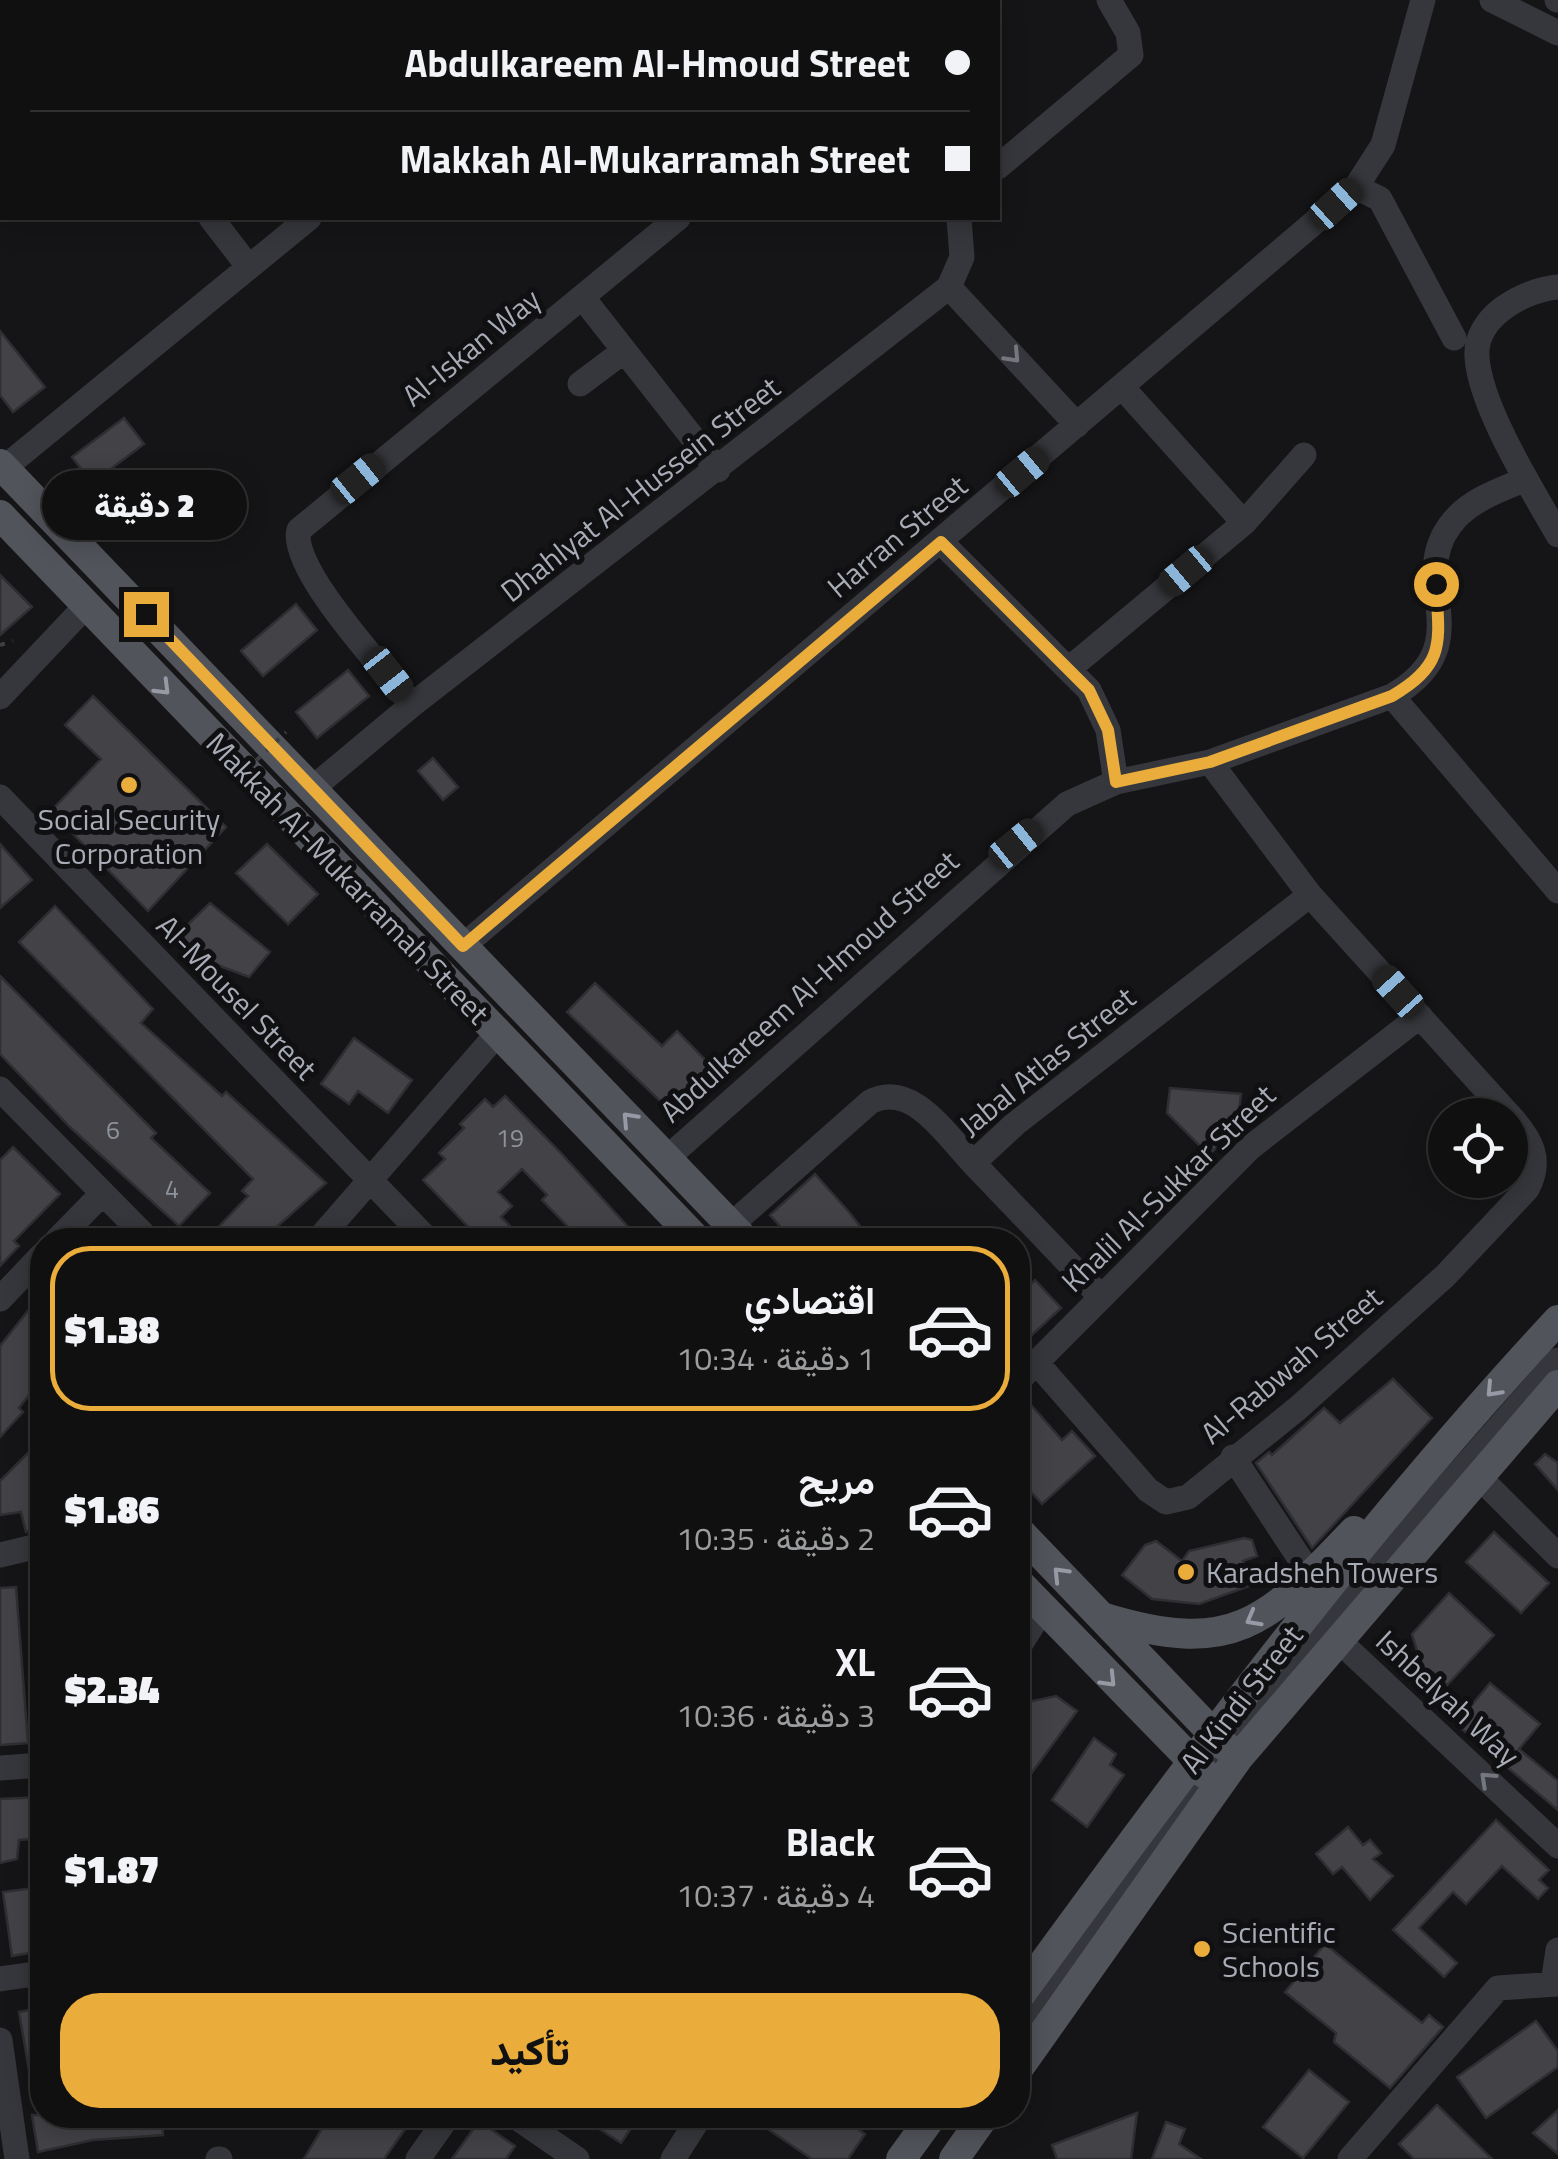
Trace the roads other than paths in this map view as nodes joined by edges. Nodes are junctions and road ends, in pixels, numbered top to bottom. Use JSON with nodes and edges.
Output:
{"nodes":[{"id":1,"x":1109,"y":0,"type":"edge"},
{"id":2,"x":1424,"y":0,"type":"edge"},
{"id":3,"x":1492,"y":0,"type":"edge"},
{"id":4,"x":1558,"y":33,"type":"edge"},
{"id":5,"x":1000,"y":164,"type":"edge"},
{"id":6,"x":1356,"y":186,"type":"junction"},
{"id":7,"x":213,"y":220,"type":"edge"},
{"id":8,"x":306,"y":220,"type":"edge"},
{"id":9,"x":676,"y":220,"type":"edge"},
{"id":10,"x":959,"y":220,"type":"edge"},
{"id":11,"x":248,"y":266,"type":"junction"},
{"id":12,"x":948,"y":287,"type":"junction"},
{"id":13,"x":1558,"y":287,"type":"edge"},
{"id":14,"x":583,"y":298,"type":"junction"},
{"id":15,"x":1454,"y":338,"type":"dead end"},
{"id":16,"x":624,"y":350,"type":"junction"},
{"id":17,"x":580,"y":384,"type":"dead end"},
{"id":18,"x":1122,"y":387,"type":"junction"},
{"id":19,"x":1077,"y":425,"type":"junction"},
{"id":20,"x":1304,"y":455,"type":"dead end"},
{"id":21,"x":2,"y":466,"type":"edge"},
{"id":22,"x":718,"y":470,"type":"junction"},
{"id":23,"x":1526,"y":478,"type":"junction"},
{"id":24,"x":0,"y":515,"type":"edge"},
{"id":25,"x":1244,"y":523,"type":"junction"},
{"id":26,"x":1558,"y":535,"type":"edge"},
{"id":27,"x":941,"y":542,"type":"junction"},
{"id":28,"x":84,"y":608,"type":"junction"},
{"id":29,"x":1070,"y":668,"type":"junction"},
{"id":30,"x":1392,"y":696,"type":"junction"},
{"id":31,"x":0,"y":697,"type":"edge"},
{"id":32,"x":412,"y":705,"type":"junction"},
{"id":33,"x":1210,"y":762,"type":"junction"},
{"id":34,"x":1116,"y":782,"type":"junction"},
{"id":35,"x":314,"y":787,"type":"junction"},
{"id":36,"x":0,"y":797,"type":"edge"},
{"id":37,"x":1558,"y":891,"type":"edge"},
{"id":38,"x":1310,"y":895,"type":"junction"},
{"id":39,"x":463,"y":946,"type":"junction"},
{"id":40,"x":1420,"y":1016,"type":"junction"},
{"id":41,"x":498,"y":1034,"type":"junction"},
{"id":42,"x":0,"y":1089,"type":"edge"},
{"id":43,"x":1495,"y":1098,"type":"edge"},
{"id":44,"x":1528,"y":1139,"type":"edge"},
{"id":45,"x":666,"y":1158,"type":"junction"},
{"id":46,"x":972,"y":1164,"type":"junction"},
{"id":47,"x":371,"y":1180,"type":"junction"},
{"id":48,"x":1528,"y":1189,"type":"edge"},
{"id":49,"x":102,"y":1194,"type":"junction"},
{"id":50,"x":1519,"y":1198,"type":"edge"},
{"id":51,"x":69,"y":1228,"type":"edge"},
{"id":52,"x":137,"y":1228,"type":"edge"},
{"id":53,"x":329,"y":1228,"type":"edge"},
{"id":54,"x":417,"y":1228,"type":"edge"},
{"id":55,"x":685,"y":1228,"type":"edge"},
{"id":56,"x":734,"y":1228,"type":"edge"},
{"id":57,"x":742,"y":1228,"type":"edge"},
{"id":58,"x":30,"y":1268,"type":"edge"},
{"id":59,"x":1101,"y":1297,"type":"junction"},
{"id":60,"x":0,"y":1299,"type":"edge"},
{"id":61,"x":1558,"y":1320,"type":"edge"},
{"id":62,"x":1558,"y":1360,"type":"edge"},
{"id":63,"x":1036,"y":1362,"type":"junction"},
{"id":64,"x":1030,"y":1368,"type":"edge"},
{"id":65,"x":1558,"y":1370,"type":"edge"},
{"id":66,"x":1558,"y":1385,"type":"edge"},
{"id":67,"x":1232,"y":1457,"type":"junction"},
{"id":68,"x":1431,"y":1463,"type":"junction"},
{"id":69,"x":1479,"y":1477,"type":"junction"},
{"id":70,"x":1030,"y":1542,"type":"edge"},
{"id":71,"x":30,"y":1548,"type":"edge"},
{"id":72,"x":0,"y":1555,"type":"edge"},
{"id":73,"x":1558,"y":1556,"type":"edge"},
{"id":74,"x":1310,"y":1574,"type":"junction"},
{"id":75,"x":1030,"y":1596,"type":"edge"},
{"id":76,"x":1042,"y":1610,"type":"junction"},
{"id":77,"x":1102,"y":1617,"type":"junction"},
{"id":78,"x":1030,"y":1629,"type":"edge"},
{"id":79,"x":1337,"y":1639,"type":"junction"},
{"id":80,"x":1226,"y":1746,"type":"junction"},
{"id":81,"x":30,"y":1766,"type":"edge"},
{"id":82,"x":0,"y":1768,"type":"edge"},
{"id":83,"x":1206,"y":1775,"type":"junction"},
{"id":84,"x":1558,"y":1846,"type":"edge"},
{"id":85,"x":1558,"y":1950,"type":"edge"},
{"id":86,"x":30,"y":1975,"type":"edge"},
{"id":87,"x":0,"y":1978,"type":"edge"},
{"id":88,"x":1030,"y":1984,"type":"edge"},
{"id":89,"x":1555,"y":1984,"type":"edge"},
{"id":90,"x":1030,"y":2015,"type":"edge"},
{"id":91,"x":1030,"y":2032,"type":"edge"},
{"id":92,"x":0,"y":2040,"type":"edge"},
{"id":93,"x":1030,"y":2050,"type":"edge"},
{"id":94,"x":440,"y":2128,"type":"edge"},
{"id":95,"x":532,"y":2128,"type":"edge"},
{"id":96,"x":693,"y":2128,"type":"edge"},
{"id":97,"x":924,"y":2128,"type":"edge"},
{"id":98,"x":966,"y":2128,"type":"edge"},
{"id":99,"x":976,"y":2128,"type":"edge"},
{"id":100,"x":955,"y":2158,"type":"edge"},
{"id":101,"x":17,"y":2159,"type":"edge"},
{"id":102,"x":418,"y":2159,"type":"edge"},
{"id":103,"x":577,"y":2159,"type":"edge"},
{"id":104,"x":672,"y":2159,"type":"edge"},
{"id":105,"x":901,"y":2159,"type":"edge"},
{"id":106,"x":1350,"y":2159,"type":"edge"}],
"edges":[{"from":1,"to":5,"type":"street"},
{"from":2,"to":6,"type":"street","name":"Harran Street"},
{"from":3,"to":4,"type":"street"},
{"from":6,"to":15,"type":"street"},
{"from":6,"to":18,"type":"street","name":"Harran Street"},
{"from":7,"to":11,"type":"street"},
{"from":8,"to":11,"type":"street"},
{"from":9,"to":14,"type":"street","name":"Al-Iskan Way"},
{"from":10,"to":12,"type":"street"},
{"from":11,"to":21,"type":"street"},
{"from":12,"to":19,"type":"street","one_way":true},
{"from":12,"to":22,"type":"street","name":"DhahIyat Al-Hussein Street"},
{"from":13,"to":23,"type":"street"},
{"from":14,"to":16,"type":"street"},
{"from":14,"to":32,"type":"street","name":"Al-Iskan Way"},
{"from":16,"to":17,"type":"street"},
{"from":16,"to":22,"type":"street"},
{"from":18,"to":19,"type":"street","name":"Harran Street"},
{"from":18,"to":25,"type":"street"},
{"from":19,"to":27,"type":"street","name":"Harran Street"},
{"from":20,"to":25,"type":"street"},
{"from":21,"to":35,"type":"main road","name":"Makkah Al-Mukarramah Street"},
{"from":22,"to":32,"type":"street","name":"DhahIyat Al-Hussein Street"},
{"from":23,"to":26,"type":"street"},
{"from":23,"to":30,"type":"street","name":"Abdulkareem Al-Hmoud Street"},
{"from":24,"to":28,"type":"main road","name":"Makkah Al-Mukarramah Street"},
{"from":25,"to":29,"type":"street"},
{"from":27,"to":29,"type":"street"},
{"from":27,"to":39,"type":"street","name":"Harran Street"},
{"from":28,"to":31,"type":"street"},
{"from":28,"to":41,"type":"main road","name":"Makkah Al-Mukarramah Street","one_way":true},
{"from":29,"to":34,"type":"street"},
{"from":30,"to":33,"type":"street","name":"Abdulkareem Al-Hmoud Street"},
{"from":30,"to":37,"type":"street"},
{"from":32,"to":35,"type":"street","name":"DhahIyat Al-Hussein Street"},
{"from":33,"to":34,"type":"street","name":"Abdulkareem Al-Hmoud Street"},
{"from":33,"to":38,"type":"street","name":"Al-Rabwah Street"},
{"from":34,"to":45,"type":"street","name":"Abdulkareem Al-Hmoud Street"},
{"from":35,"to":39,"type":"main road","name":"Makkah Al-Mukarramah Street"},
{"from":36,"to":47,"type":"street","name":"Al-Mousel Street"},
{"from":38,"to":40,"type":"street","name":"Al-Rabwah Street"},
{"from":38,"to":46,"type":"street","name":"Jabal Atlas Street"},
{"from":45,"to":39,"type":"main road","name":"Makkah Al-Mukarramah Street","one_way":true},
{"from":40,"to":43,"type":"street","name":"Al-Rabwah Street"},
{"from":40,"to":59,"type":"street","name":"Khalil Al-Sukkar Street"},
{"from":41,"to":47,"type":"street"},
{"from":41,"to":55,"type":"main road","name":"Makkah Al-Mukarramah Street"},
{"from":42,"to":49,"type":"street"},
{"from":44,"to":48,"type":"street","name":"Al-Rabwah Street"},
{"from":45,"to":56,"type":"main road","name":"Makkah Al-Mukarramah Street"},
{"from":46,"to":57,"type":"street"},
{"from":46,"to":59,"type":"street","name":"Jabal Atlas Street"},
{"from":47,"to":53,"type":"street"},
{"from":47,"to":54,"type":"street","name":"Al-Mousel Street"},
{"from":49,"to":51,"type":"street"},
{"from":49,"to":52,"type":"street"},
{"from":50,"to":67,"type":"street","name":"Al-Rabwah Street"},
{"from":58,"to":60,"type":"street"},
{"from":59,"to":63,"type":"street","name":"Khalil Al-Sukkar Street"},
{"from":61,"to":68,"type":"main road","name":"Al Kindi Street","one_way":true},
{"from":62,"to":80,"type":"street"},
{"from":63,"to":64,"type":"street","name":"Khalil Al-Sukkar Street"},
{"from":63,"to":67,"type":"street","name":"Al-Rabwah Street"},
{"from":65,"to":80,"type":"street"},
{"from":66,"to":69,"type":"main road"},
{"from":67,"to":74,"type":"street"},
{"from":68,"to":74,"type":"main road"},
{"from":68,"to":80,"type":"main road","name":"Al Kindi Street"},
{"from":69,"to":73,"type":"street"},
{"from":69,"to":79,"type":"main road"},
{"from":77,"to":70,"type":"main road","one_way":true},
{"from":71,"to":72,"type":"street"},
{"from":74,"to":77,"type":"main road","one_way":true},
{"from":75,"to":76,"type":"main road"},
{"from":76,"to":78,"type":"street"},
{"from":76,"to":83,"type":"main road","one_way":true},
{"from":77,"to":80,"type":"main road"},
{"from":79,"to":80,"type":"main road"},
{"from":84,"to":79,"type":"street","name":"Ishbelyah Way","one_way":true},
{"from":80,"to":83,"type":"main road","name":"Al Kindi Street"},
{"from":81,"to":82,"type":"street"},
{"from":83,"to":88,"type":"main road","name":"Al Kindi Street"},
{"from":83,"to":90,"type":"street"},
{"from":83,"to":91,"type":"street"},
{"from":83,"to":93,"type":"main road","name":"Al Kindi Street"},
{"from":85,"to":89,"type":"street"},
{"from":86,"to":87,"type":"street"},
{"from":89,"to":106,"type":"street"},
{"from":92,"to":101,"type":"street"},
{"from":94,"to":102,"type":"street"},
{"from":95,"to":103,"type":"street"},
{"from":96,"to":104,"type":"street"},
{"from":97,"to":105,"type":"main road"},
{"from":98,"to":100,"type":"street"},
{"from":99,"to":100,"type":"main road"}]}
